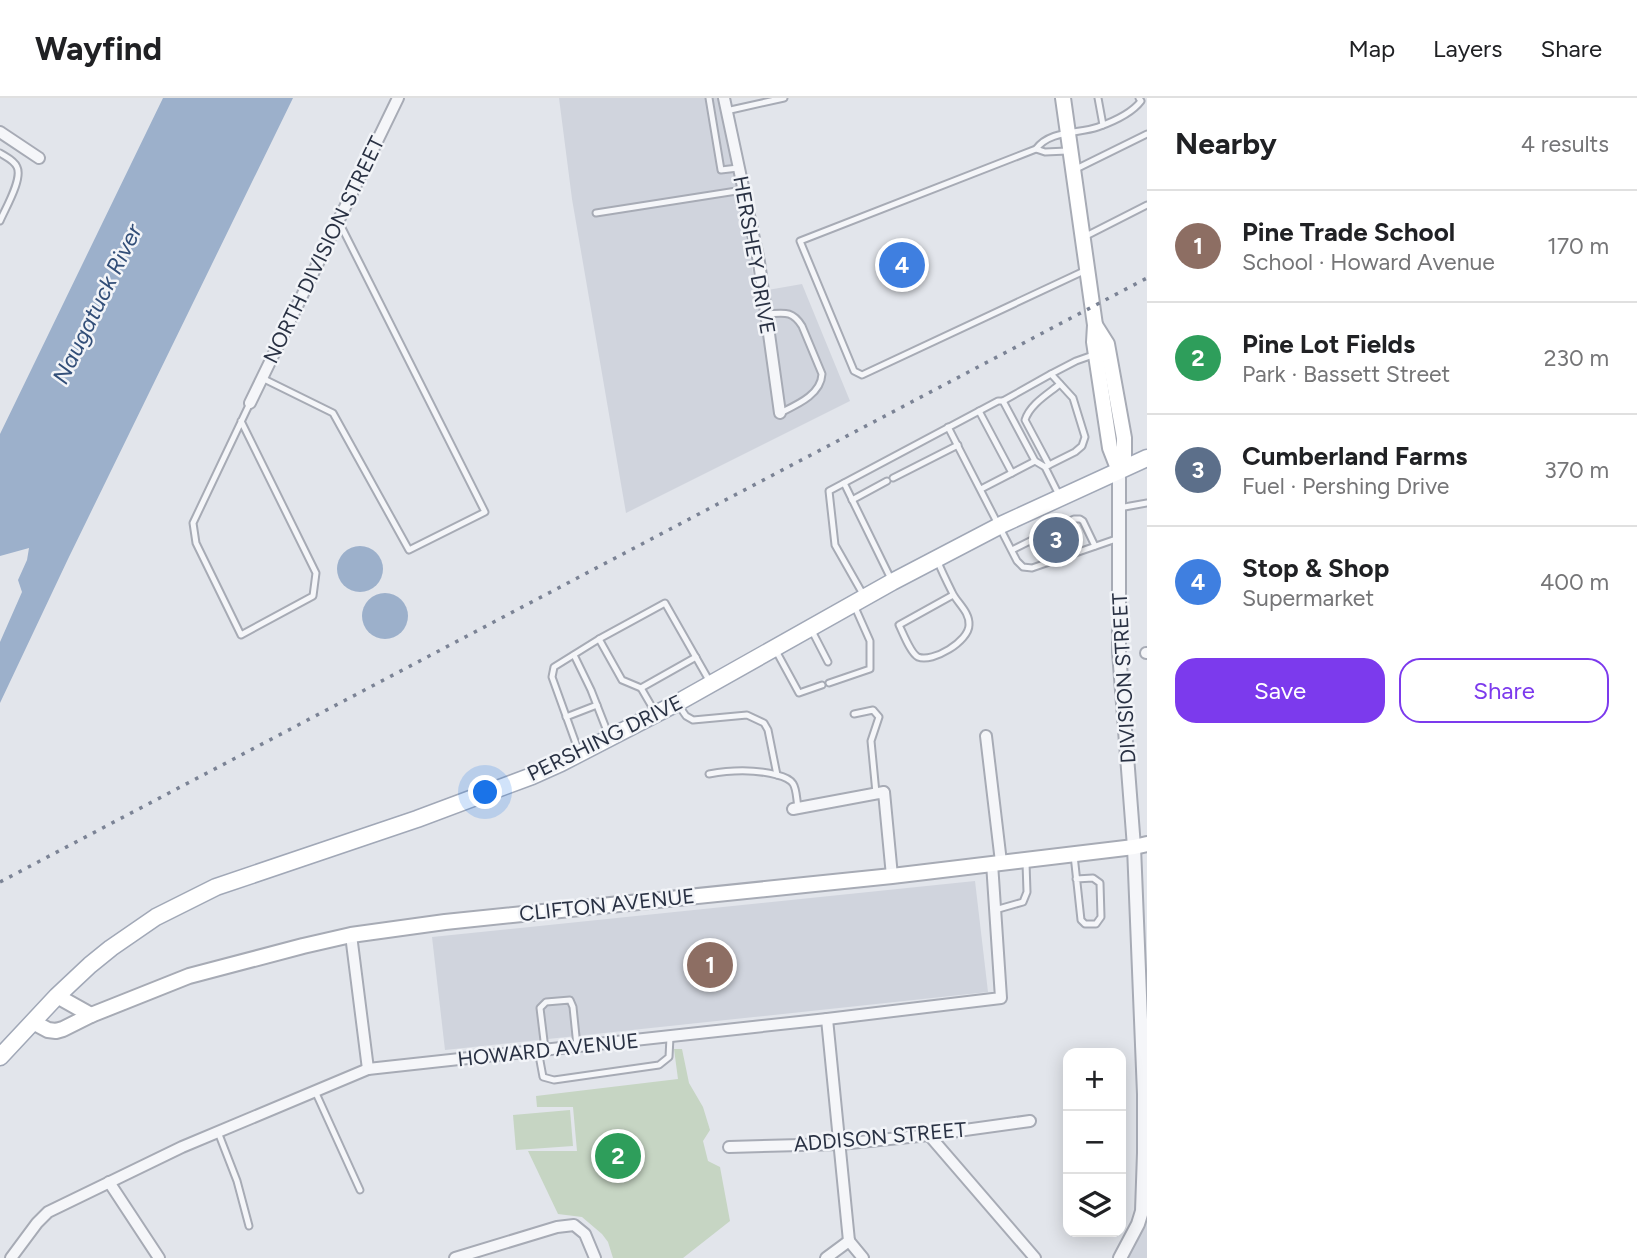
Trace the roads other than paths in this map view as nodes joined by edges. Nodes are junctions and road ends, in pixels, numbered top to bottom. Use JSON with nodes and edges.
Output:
{"nodes":[{"id":1,"x":398,"y":98,"type":"edge"},
{"id":2,"x":709,"y":98,"type":"edge"},
{"id":3,"x":724,"y":98,"type":"edge"},
{"id":4,"x":784,"y":98,"type":"edge"},
{"id":5,"x":1063,"y":98,"type":"edge"},
{"id":6,"x":1098,"y":98,"type":"edge"},
{"id":7,"x":1139,"y":98,"type":"edge"},
{"id":8,"x":758,"y":101,"type":"edge"},
{"id":9,"x":727,"y":114,"type":"junction"},
{"id":10,"x":712,"y":119,"type":"junction"},
{"id":11,"x":1103,"y":125,"type":"junction"},
{"id":12,"x":0,"y":132,"type":"edge"},
{"id":13,"x":1068,"y":132,"type":"junction"},
{"id":14,"x":1147,"y":134,"type":"edge"},
{"id":15,"x":1036,"y":149,"type":"junction"},
{"id":16,"x":1070,"y":151,"type":"junction"},
{"id":17,"x":0,"y":153,"type":"edge"},
{"id":18,"x":39,"y":158,"type":"dead end"},
{"id":19,"x":738,"y":168,"type":"junction"},
{"id":20,"x":1073,"y":171,"type":"junction"},
{"id":21,"x":743,"y":190,"type":"junction"},
{"id":22,"x":1147,"y":205,"type":"edge"},
{"id":23,"x":596,"y":213,"type":"dead end"},
{"id":24,"x":0,"y":221,"type":"edge"},
{"id":25,"x":339,"y":222,"type":"junction"},
{"id":26,"x":1083,"y":237,"type":"junction"},
{"id":27,"x":1087,"y":269,"type":"junction"},
{"id":28,"x":766,"y":314,"type":"junction"},
{"id":29,"x":1096,"y":325,"type":"junction"},
{"id":30,"x":1096,"y":354,"type":"junction"},
{"id":31,"x":1051,"y":374,"type":"junction"},
{"id":32,"x":262,"y":378,"type":"junction"},
{"id":33,"x":1060,"y":384,"type":"junction"},
{"id":34,"x":1003,"y":401,"type":"junction"},
{"id":35,"x":250,"y":403,"type":"joint"},
{"id":36,"x":979,"y":411,"type":"junction"},
{"id":37,"x":780,"y":413,"type":"joint"},
{"id":38,"x":241,"y":421,"type":"junction"},
{"id":39,"x":948,"y":427,"type":"junction"},
{"id":40,"x":958,"y":445,"type":"junction"},
{"id":41,"x":1035,"y":461,"type":"junction"},
{"id":42,"x":1146,"y":461,"type":"edge"},
{"id":43,"x":1047,"y":466,"type":"junction"},
{"id":44,"x":1119,"y":471,"type":"junction"},
{"id":45,"x":1012,"y":473,"type":"junction"},
{"id":46,"x":844,"y":483,"type":"junction"},
{"id":47,"x":981,"y":489,"type":"junction"},
{"id":48,"x":1060,"y":498,"type":"junction"},
{"id":49,"x":852,"y":500,"type":"junction"},
{"id":50,"x":1147,"y":503,"type":"edge"},
{"id":51,"x":1119,"y":508,"type":"junction"},
{"id":52,"x":1000,"y":526,"type":"junction"},
{"id":53,"x":1119,"y":538,"type":"junction"},
{"id":54,"x":1095,"y":546,"type":"junction"},
{"id":55,"x":1012,"y":550,"type":"junction"},
{"id":56,"x":936,"y":559,"type":"junction"},
{"id":57,"x":892,"y":582,"type":"junction"},
{"id":58,"x":953,"y":595,"type":"junction"},
{"id":59,"x":860,"y":602,"type":"junction"},
{"id":60,"x":811,"y":629,"type":"junction"},
{"id":61,"x":599,"y":639,"type":"junction"},
{"id":62,"x":775,"y":649,"type":"junction"},
{"id":63,"x":574,"y":655,"type":"junction"},
{"id":64,"x":696,"y":657,"type":"junction"},
{"id":65,"x":828,"y":662,"type":"dead end"},
{"id":66,"x":829,"y":683,"type":"dead end"},
{"id":67,"x":711,"y":684,"type":"junction"},
{"id":68,"x":822,"y":685,"type":"dead end"},
{"id":69,"x":641,"y":688,"type":"junction"},
{"id":70,"x":677,"y":703,"type":"junction"},
{"id":71,"x":597,"y":705,"type":"junction"},
{"id":72,"x":656,"y":714,"type":"junction"},
{"id":73,"x":854,"y":714,"type":"dead end"},
{"id":74,"x":566,"y":718,"type":"junction"},
{"id":75,"x":986,"y":736,"type":"dead end"},
{"id":76,"x":611,"y":739,"type":"junction"},
{"id":77,"x":580,"y":754,"type":"junction"},
{"id":78,"x":709,"y":774,"type":"dead end"},
{"id":79,"x":777,"y":775,"type":"junction"},
{"id":80,"x":876,"y":793,"type":"junction"},
{"id":81,"x":795,"y":808,"type":"joint"},
{"id":82,"x":1140,"y":845,"type":"edge"},
{"id":83,"x":1074,"y":855,"type":"junction"},
{"id":84,"x":1026,"y":860,"type":"junction"},
{"id":85,"x":997,"y":863,"type":"junction"},
{"id":86,"x":892,"y":876,"type":"junction"},
{"id":87,"x":1076,"y":879,"type":"junction"},
{"id":88,"x":995,"y":910,"type":"junction"},
{"id":89,"x":351,"y":935,"type":"junction"},
{"id":90,"x":57,"y":996,"type":"junction"},
{"id":91,"x":91,"y":1015,"type":"junction"},
{"id":92,"x":827,"y":1019,"type":"junction"},
{"id":93,"x":33,"y":1022,"type":"junction"},
{"id":94,"x":670,"y":1037,"type":"junction"},
{"id":95,"x":577,"y":1046,"type":"junction"},
{"id":96,"x":541,"y":1049,"type":"junction"},
{"id":97,"x":0,"y":1057,"type":"edge"},
{"id":98,"x":368,"y":1069,"type":"junction"},
{"id":99,"x":315,"y":1091,"type":"junction"},
{"id":100,"x":1146,"y":1094,"type":"edge"},
{"id":101,"x":1030,"y":1121,"type":"dead end"},
{"id":102,"x":218,"y":1132,"type":"junction"},
{"id":103,"x":929,"y":1135,"type":"junction"},
{"id":104,"x":840,"y":1143,"type":"junction"},
{"id":105,"x":729,"y":1147,"type":"dead end"},
{"id":106,"x":109,"y":1182,"type":"junction"},
{"id":107,"x":360,"y":1190,"type":"dead end"},
{"id":108,"x":1144,"y":1211,"type":"edge"},
{"id":109,"x":249,"y":1226,"type":"dead end"},
{"id":110,"x":849,"y":1241,"type":"junction"},
{"id":111,"x":11,"y":1258,"type":"edge"},
{"id":112,"x":159,"y":1258,"type":"edge"},
{"id":113,"x":455,"y":1258,"type":"edge"},
{"id":114,"x":595,"y":1258,"type":"edge"},
{"id":115,"x":826,"y":1258,"type":"edge"},
{"id":116,"x":863,"y":1258,"type":"edge"},
{"id":117,"x":1035,"y":1258,"type":"edge"},
{"id":118,"x":1120,"y":1258,"type":"edge"}],
"edges":[{"from":1,"to":25,"type":"street","name":"NORTH DIVISION STREET"},
{"from":2,"to":10,"type":"lane"},
{"from":3,"to":9,"type":"street","name":"HERSHEY DRIVE"},
{"from":4,"to":8,"type":"lane"},
{"from":5,"to":13,"type":"main road","name":"DIVISION STREET"},
{"from":6,"to":11,"type":"lane"},
{"from":7,"to":11,"type":"lane"},
{"from":8,"to":9,"type":"lane"},
{"from":9,"to":10,"type":"lane"},
{"from":9,"to":19,"type":"street","name":"HERSHEY DRIVE"},
{"from":10,"to":19,"type":"lane"},
{"from":11,"to":13,"type":"lane"},
{"from":12,"to":18,"type":"street"},
{"from":13,"to":15,"type":"lane"},
{"from":13,"to":16,"type":"main road","name":"DIVISION STREET"},
{"from":14,"to":20,"type":"lane"},
{"from":15,"to":16,"type":"lane"},
{"from":15,"to":27,"type":"lane"},
{"from":16,"to":20,"type":"main road","name":"DIVISION STREET"},
{"from":17,"to":24,"type":"lane"},
{"from":19,"to":21,"type":"street","name":"HERSHEY DRIVE"},
{"from":20,"to":26,"type":"main road","name":"DIVISION STREET"},
{"from":21,"to":23,"type":"lane"},
{"from":21,"to":28,"type":"street","name":"HERSHEY DRIVE"},
{"from":22,"to":26,"type":"lane"},
{"from":25,"to":32,"type":"street","name":"NORTH DIVISION STREET"},
{"from":25,"to":32,"type":"lane"},
{"from":26,"to":27,"type":"main road","name":"DIVISION STREET"},
{"from":27,"to":29,"type":"main road","name":"DIVISION STREET"},
{"from":28,"to":37,"type":"street","name":"HERSHEY DRIVE"},
{"from":28,"to":37,"type":"lane"},
{"from":29,"to":30,"type":"main road","name":"DIVISION STREET"},
{"from":29,"to":44,"type":"main road","name":"DIVISION STREET"},
{"from":30,"to":31,"type":"lane"},
{"from":30,"to":44,"type":"main road","name":"DIVISION STREET"},
{"from":31,"to":33,"type":"lane"},
{"from":31,"to":34,"type":"lane"},
{"from":32,"to":35,"type":"street","name":"NORTH DIVISION STREET"},
{"from":33,"to":43,"type":"lane"},
{"from":33,"to":43,"type":"lane"},
{"from":34,"to":36,"type":"lane"},
{"from":34,"to":41,"type":"lane"},
{"from":35,"to":38,"type":"lane"},
{"from":36,"to":39,"type":"lane"},
{"from":36,"to":45,"type":"lane"},
{"from":38,"to":38,"type":"lane"},
{"from":39,"to":40,"type":"lane"},
{"from":39,"to":46,"type":"lane"},
{"from":40,"to":47,"type":"lane"},
{"from":40,"to":49,"type":"lane"},
{"from":41,"to":43,"type":"lane"},
{"from":41,"to":45,"type":"lane"},
{"from":42,"to":44,"type":"main road","name":"PERSHING DRIVE"},
{"from":43,"to":48,"type":"lane"},
{"from":44,"to":48,"type":"main road","name":"PERSHING DRIVE"},
{"from":44,"to":51,"type":"street","name":"DIVISION STREET"},
{"from":45,"to":47,"type":"lane"},
{"from":46,"to":49,"type":"lane"},
{"from":46,"to":59,"type":"lane"},
{"from":47,"to":52,"type":"lane"},
{"from":48,"to":52,"type":"main road","name":"PERSHING DRIVE"},
{"from":49,"to":57,"type":"lane"},
{"from":50,"to":51,"type":"lane"},
{"from":51,"to":53,"type":"street","name":"DIVISION STREET"},
{"from":52,"to":55,"type":"lane"},
{"from":52,"to":56,"type":"main road","name":"PERSHING DRIVE"},
{"from":53,"to":54,"type":"lane"},
{"from":53,"to":82,"type":"street","name":"DIVISION STREET"},
{"from":54,"to":55,"type":"lane"},
{"from":54,"to":55,"type":"lane"},
{"from":56,"to":57,"type":"main road","name":"PERSHING DRIVE"},
{"from":56,"to":58,"type":"lane"},
{"from":57,"to":59,"type":"main road","name":"PERSHING DRIVE"},
{"from":58,"to":58,"type":"lane"},
{"from":59,"to":60,"type":"main road","name":"PERSHING DRIVE"},
{"from":59,"to":66,"type":"lane"},
{"from":60,"to":62,"type":"main road","name":"PERSHING DRIVE"},
{"from":60,"to":65,"type":"lane"},
{"from":61,"to":63,"type":"lane"},
{"from":61,"to":64,"type":"lane"},
{"from":61,"to":69,"type":"lane"},
{"from":62,"to":67,"type":"main road","name":"PERSHING DRIVE"},
{"from":62,"to":68,"type":"lane"},
{"from":63,"to":71,"type":"lane"},
{"from":63,"to":74,"type":"lane"},
{"from":64,"to":67,"type":"lane"},
{"from":64,"to":69,"type":"lane"},
{"from":67,"to":70,"type":"main road","name":"PERSHING DRIVE"},
{"from":69,"to":72,"type":"lane"},
{"from":70,"to":72,"type":"main road","name":"PERSHING DRIVE"},
{"from":70,"to":79,"type":"lane"},
{"from":71,"to":74,"type":"lane"},
{"from":71,"to":76,"type":"lane"},
{"from":72,"to":76,"type":"main road","name":"PERSHING DRIVE"},
{"from":73,"to":80,"type":"lane"},
{"from":74,"to":77,"type":"lane"},
{"from":75,"to":85,"type":"street","name":"HOWARD AVENUE"},
{"from":76,"to":77,"type":"main road","name":"PERSHING DRIVE"},
{"from":77,"to":90,"type":"main road","name":"PERSHING DRIVE"},
{"from":78,"to":79,"type":"lane"},
{"from":79,"to":81,"type":"lane"},
{"from":80,"to":81,"type":"street"},
{"from":80,"to":86,"type":"street"},
{"from":82,"to":83,"type":"main road","name":"CLIFTON AVENUE"},
{"from":82,"to":100,"type":"street","name":"DIVISION STREET"},
{"from":83,"to":84,"type":"main road","name":"CLIFTON AVENUE"},
{"from":83,"to":87,"type":"lane"},
{"from":84,"to":85,"type":"main road","name":"CLIFTON AVENUE"},
{"from":84,"to":88,"type":"lane"},
{"from":85,"to":86,"type":"main road","name":"CLIFTON AVENUE"},
{"from":85,"to":88,"type":"street","name":"HOWARD AVENUE"},
{"from":86,"to":89,"type":"main road","name":"CLIFTON AVENUE"},
{"from":87,"to":87,"type":"lane"},
{"from":88,"to":92,"type":"street","name":"HOWARD AVENUE"},
{"from":89,"to":91,"type":"main road","name":"CLIFTON AVENUE"},
{"from":89,"to":98,"type":"street"},
{"from":90,"to":91,"type":"main road"},
{"from":90,"to":93,"type":"main road","name":"PERSHING DRIVE"},
{"from":91,"to":93,"type":"main road","name":"CLIFTON AVENUE"},
{"from":92,"to":94,"type":"street","name":"HOWARD AVENUE"},
{"from":92,"to":104,"type":"street"},
{"from":93,"to":97,"type":"main road","name":"PERSHING DRIVE"},
{"from":94,"to":95,"type":"street","name":"HOWARD AVENUE"},
{"from":94,"to":96,"type":"lane"},
{"from":95,"to":96,"type":"street","name":"HOWARD AVENUE"},
{"from":95,"to":96,"type":"lane"},
{"from":96,"to":98,"type":"street","name":"HOWARD AVENUE"},
{"from":98,"to":99,"type":"street","name":"HOWARD AVENUE"},
{"from":99,"to":102,"type":"street","name":"HOWARD AVENUE"},
{"from":99,"to":107,"type":"lane"},
{"from":100,"to":108,"type":"street","name":"DIVISION STREET"},
{"from":101,"to":103,"type":"street","name":"ADDISON STREET"},
{"from":102,"to":106,"type":"street","name":"HOWARD AVENUE"},
{"from":102,"to":109,"type":"lane"},
{"from":103,"to":104,"type":"street","name":"ADDISON STREET"},
{"from":103,"to":117,"type":"street"},
{"from":104,"to":105,"type":"street","name":"ADDISON STREET"},
{"from":104,"to":110,"type":"street"},
{"from":106,"to":111,"type":"street","name":"HOWARD AVENUE"},
{"from":106,"to":112,"type":"street"},
{"from":108,"to":118,"type":"street","name":"DIVISION STREET"},
{"from":110,"to":115,"type":"street"},
{"from":110,"to":116,"type":"street"},
{"from":113,"to":114,"type":"street"}]}
